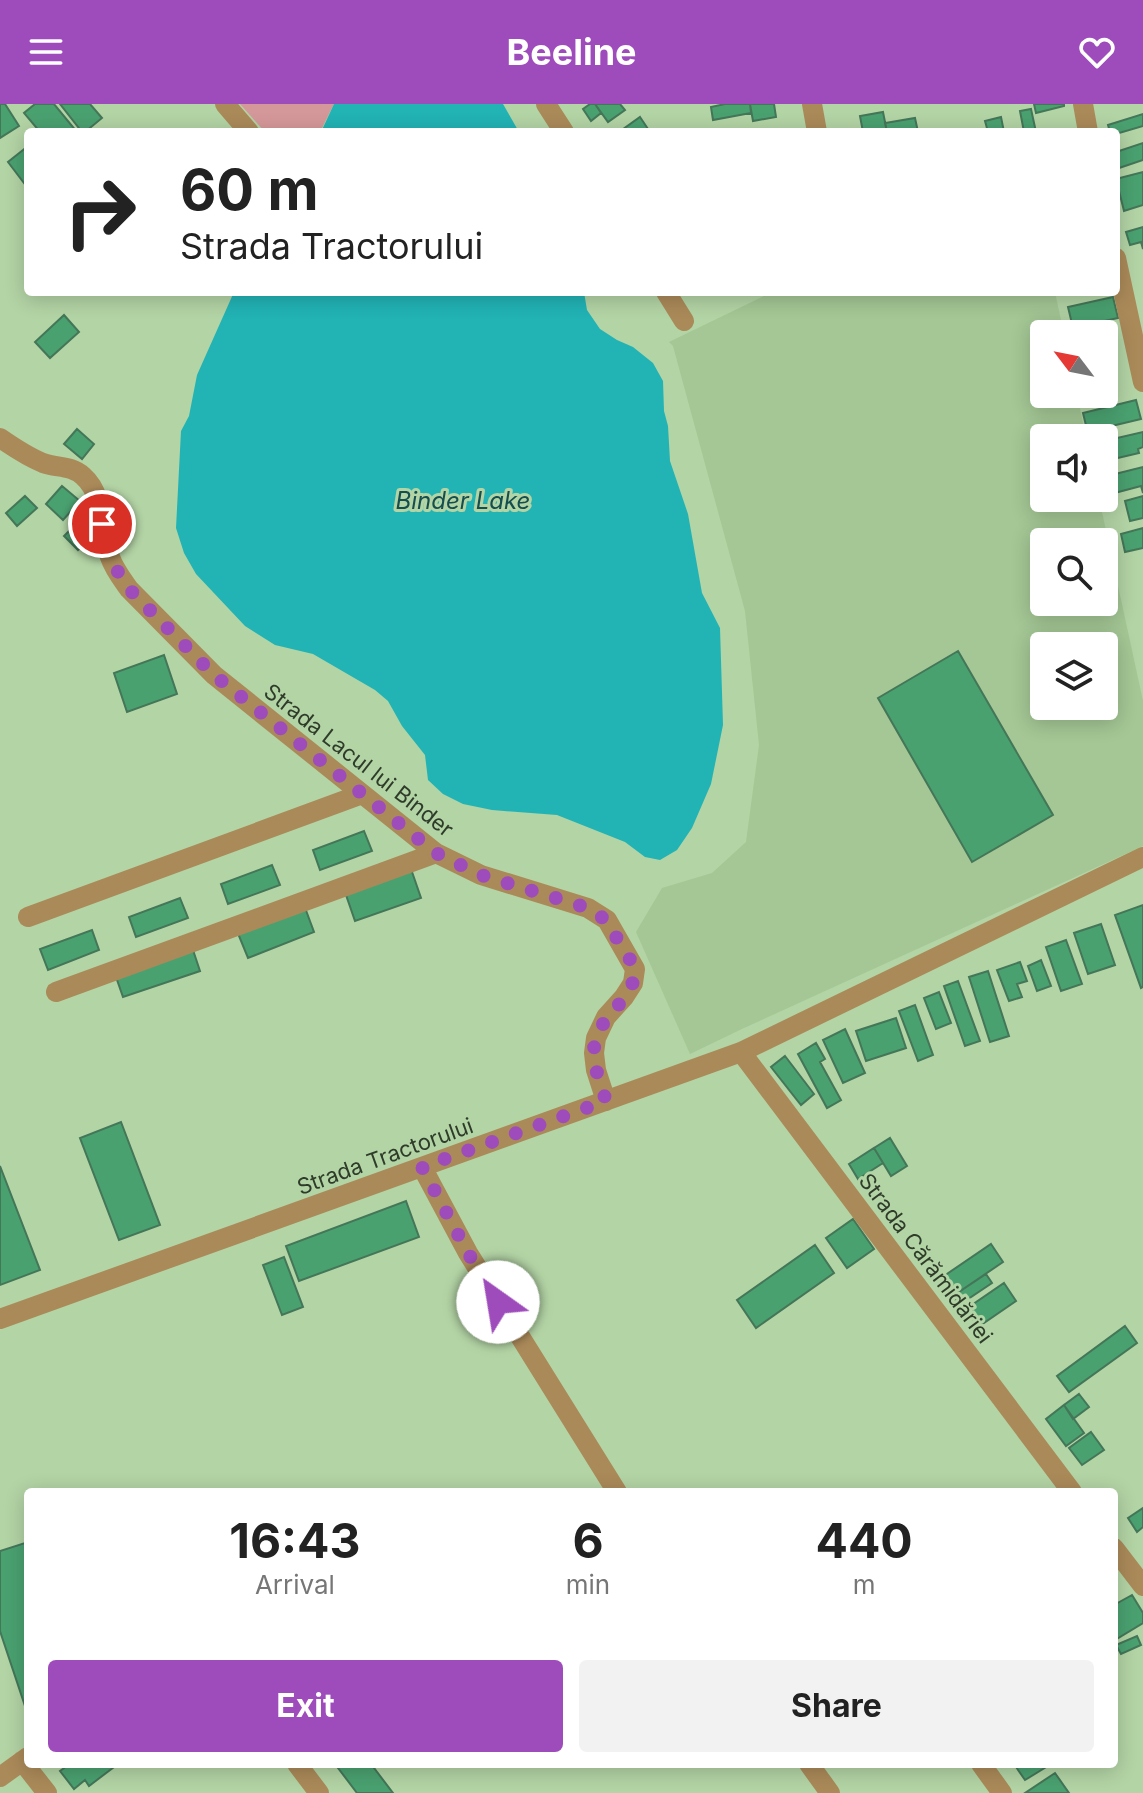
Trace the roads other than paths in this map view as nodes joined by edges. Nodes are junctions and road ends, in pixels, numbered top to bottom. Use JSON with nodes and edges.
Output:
{"nodes":[{"id":1,"x":225,"y":104,"type":"edge"},
{"id":2,"x":546,"y":104,"type":"edge"},
{"id":3,"x":812,"y":104,"type":"edge"},
{"id":4,"x":1083,"y":104,"type":"edge"},
{"id":5,"x":246,"y":128,"type":"edge"},
{"id":6,"x":561,"y":128,"type":"edge"},
{"id":7,"x":816,"y":128,"type":"edge"},
{"id":8,"x":1087,"y":128,"type":"edge"},
{"id":9,"x":1120,"y":276,"type":"edge"},
{"id":10,"x":668,"y":296,"type":"edge"},
{"id":11,"x":684,"y":321,"type":"dead end"},
{"id":12,"x":1143,"y":382,"type":"edge"},
{"id":13,"x":0,"y":438,"type":"edge"},
{"id":14,"x":362,"y":794,"type":"junction"},
{"id":15,"x":436,"y":853,"type":"junction"},
{"id":16,"x":1143,"y":857,"type":"edge"},
{"id":17,"x":28,"y":917,"type":"dead end"},
{"id":18,"x":56,"y":992,"type":"dead end"},
{"id":19,"x":741,"y":1052,"type":"junction"},
{"id":20,"x":606,"y":1101,"type":"junction"},
{"id":21,"x":422,"y":1167,"type":"junction"},
{"id":22,"x":0,"y":1319,"type":"edge"},
{"id":23,"x":615,"y":1488,"type":"edge"},
{"id":24,"x":1069,"y":1488,"type":"edge"},
{"id":25,"x":1118,"y":1553,"type":"edge"},
{"id":26,"x":1143,"y":1586,"type":"edge"},
{"id":27,"x":24,"y":1760,"type":"edge"},
{"id":28,"x":31,"y":1768,"type":"edge"},
{"id":29,"x":300,"y":1768,"type":"edge"},
{"id":30,"x":812,"y":1768,"type":"edge"},
{"id":31,"x":984,"y":1768,"type":"edge"},
{"id":32,"x":0,"y":1777,"type":"edge"},
{"id":33,"x":47,"y":1793,"type":"edge"},
{"id":34,"x":319,"y":1793,"type":"edge"},
{"id":35,"x":830,"y":1793,"type":"edge"},
{"id":36,"x":1002,"y":1793,"type":"edge"}],
"edges":[{"from":1,"to":5,"type":"street"},
{"from":2,"to":6,"type":"street"},
{"from":3,"to":7,"type":"street"},
{"from":4,"to":8,"type":"street"},
{"from":9,"to":12,"type":"street"},
{"from":10,"to":11,"type":"street"},
{"from":13,"to":14,"type":"street","name":"Strada Lacul lui Binder"},
{"from":14,"to":15,"type":"street","name":"Strada Lacul lui Binder"},
{"from":14,"to":17,"type":"street"},
{"from":15,"to":18,"type":"street"},
{"from":15,"to":20,"type":"street","name":"Strada Lacul lui Binder"},
{"from":16,"to":19,"type":"street","name":"Strada Tractorului"},
{"from":19,"to":20,"type":"street","name":"Strada Tractorului"},
{"from":19,"to":24,"type":"street","name":"Strada Cărămidăriei"},
{"from":20,"to":21,"type":"street","name":"Strada Tractorului"},
{"from":21,"to":22,"type":"street","name":"Strada Tractorului"},
{"from":21,"to":23,"type":"street"},
{"from":25,"to":26,"type":"street"},
{"from":27,"to":32,"type":"street"},
{"from":28,"to":33,"type":"street"},
{"from":29,"to":34,"type":"street"},
{"from":30,"to":35,"type":"street"},
{"from":31,"to":36,"type":"street"}]}
